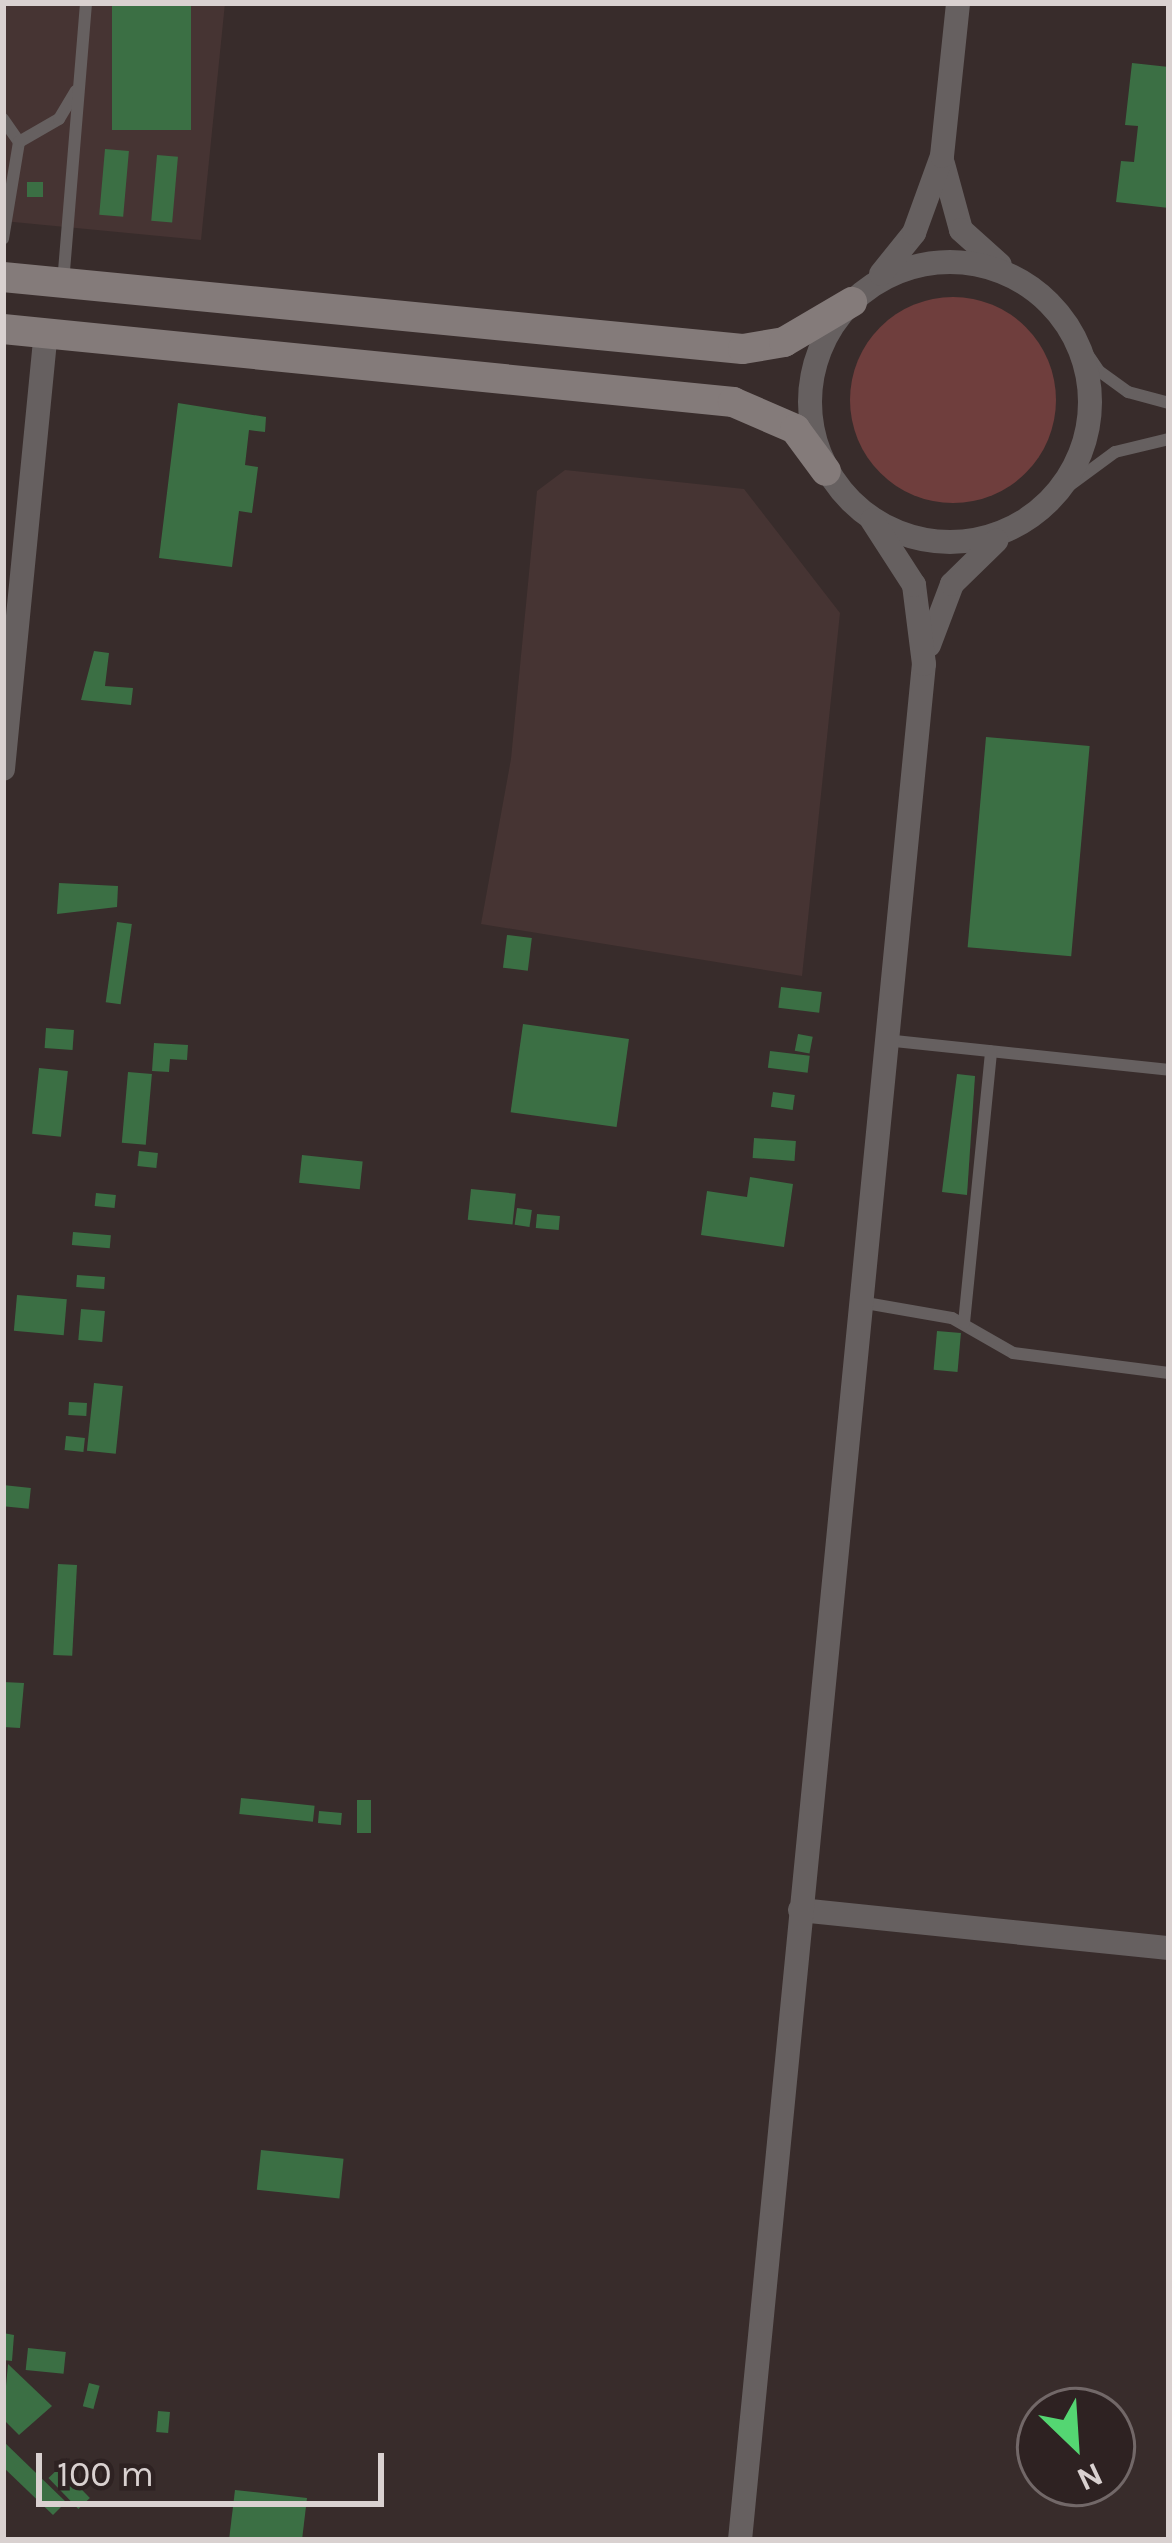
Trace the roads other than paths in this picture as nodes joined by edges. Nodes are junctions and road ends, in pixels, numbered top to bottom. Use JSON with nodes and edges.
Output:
{"nodes":[{"id":1,"x":86,"y":3,"type":"edge"},
{"id":2,"x":958,"y":3,"type":"edge"},
{"id":3,"x":80,"y":79,"type":"junction"},
{"id":4,"x":3,"y":119,"type":"edge"},
{"id":5,"x":19,"y":142,"type":"junction"},
{"id":6,"x":942,"y":156,"type":"junction"},
{"id":7,"x":3,"y":239,"type":"edge"},
{"id":8,"x":3,"y":277,"type":"edge"},
{"id":9,"x":1018,"y":279,"type":"junction"},
{"id":10,"x":63,"y":283,"type":"junction"},
{"id":11,"x":857,"y":297,"type":"junction"},
{"id":12,"x":3,"y":329,"type":"edge"},
{"id":13,"x":46,"y":333,"type":"junction"},
{"id":14,"x":1074,"y":334,"type":"junction"},
{"id":15,"x":1169,"y":403,"type":"edge"},
{"id":16,"x":1169,"y":439,"type":"edge"},
{"id":17,"x":826,"y":471,"type":"junction"},
{"id":18,"x":1054,"y":497,"type":"junction"},
{"id":19,"x":872,"y":520,"type":"junction"},
{"id":20,"x":1011,"y":529,"type":"junction"},
{"id":21,"x":924,"y":664,"type":"junction"},
{"id":22,"x":3,"y":770,"type":"edge"},
{"id":23,"x":885,"y":1040,"type":"junction"},
{"id":24,"x":991,"y":1052,"type":"junction"},
{"id":25,"x":1169,"y":1070,"type":"edge"},
{"id":26,"x":859,"y":1302,"type":"junction"},
{"id":27,"x":964,"y":1323,"type":"junction"},
{"id":28,"x":1169,"y":1373,"type":"edge"},
{"id":29,"x":800,"y":1910,"type":"junction"},
{"id":30,"x":1169,"y":1948,"type":"edge"},
{"id":31,"x":740,"y":2540,"type":"edge"}],
"edges":[{"from":1,"to":3,"type":"lane"},
{"from":2,"to":6,"type":"street"},
{"from":3,"to":5,"type":"lane"},
{"from":3,"to":10,"type":"lane"},
{"from":4,"to":5,"type":"lane"},
{"from":5,"to":7,"type":"lane"},
{"from":6,"to":9,"type":"street"},
{"from":6,"to":11,"type":"street"},
{"from":8,"to":10,"type":"street"},
{"from":9,"to":11,"type":"street"},
{"from":9,"to":14,"type":"street"},
{"from":10,"to":11,"type":"street"},
{"from":11,"to":17,"type":"street"},
{"from":12,"to":13,"type":"street"},
{"from":13,"to":17,"type":"street"},
{"from":13,"to":22,"type":"street"},
{"from":14,"to":15,"type":"lane"},
{"from":14,"to":18,"type":"street"},
{"from":16,"to":18,"type":"lane"},
{"from":17,"to":19,"type":"street"},
{"from":18,"to":20,"type":"street"},
{"from":19,"to":20,"type":"street"},
{"from":19,"to":21,"type":"street"},
{"from":20,"to":21,"type":"street"},
{"from":21,"to":23,"type":"street"},
{"from":23,"to":24,"type":"lane"},
{"from":23,"to":26,"type":"street"},
{"from":24,"to":25,"type":"lane"},
{"from":24,"to":27,"type":"lane"},
{"from":26,"to":27,"type":"lane"},
{"from":26,"to":29,"type":"street"},
{"from":27,"to":28,"type":"lane"},
{"from":29,"to":30,"type":"street"},
{"from":29,"to":31,"type":"street"}]}
